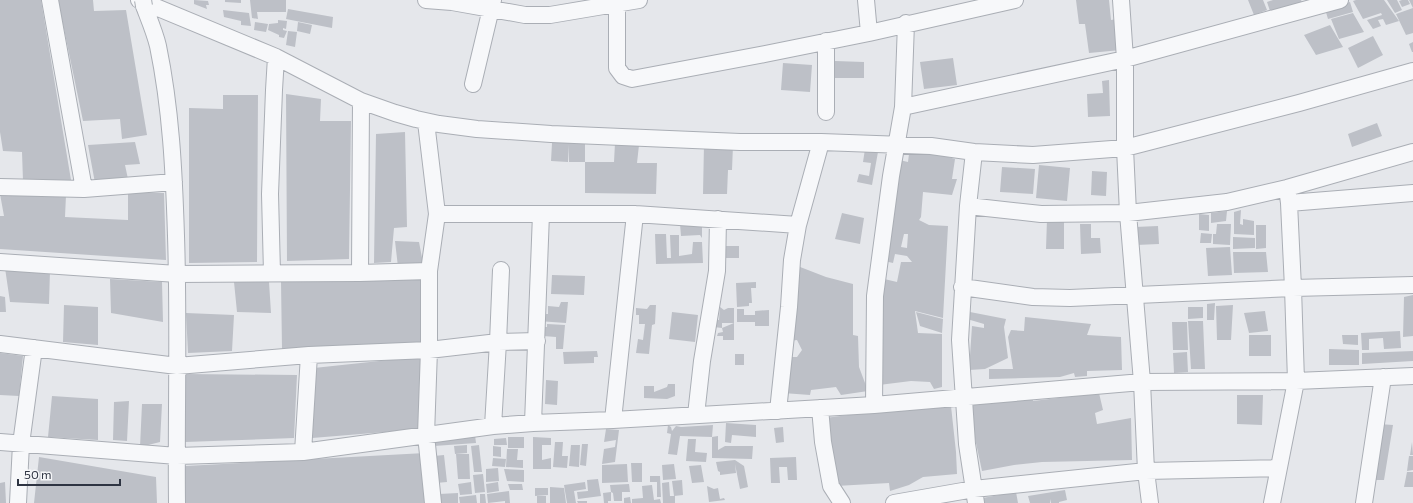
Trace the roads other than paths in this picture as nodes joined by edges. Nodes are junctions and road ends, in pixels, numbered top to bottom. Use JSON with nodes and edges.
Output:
{"nodes":[{"id":1,"x":50,"y":0,"type":"edge"},
{"id":2,"x":426,"y":0,"type":"edge"},
{"id":3,"x":639,"y":0,"type":"edge"},
{"id":4,"x":866,"y":0,"type":"edge"},
{"id":5,"x":1015,"y":0,"type":"edge"},
{"id":6,"x":1121,"y":0,"type":"edge"},
{"id":7,"x":1340,"y":0,"type":"edge"},
{"id":8,"x":453,"y":1,"type":"edge"},
{"id":9,"x":142,"y":2,"type":"edge"},
{"id":10,"x":617,"y":2,"type":"edge"},
{"id":11,"x":492,"y":4,"type":"edge"},
{"id":12,"x":906,"y":23,"type":"junction"},
{"id":13,"x":869,"y":32,"type":"junction"},
{"id":14,"x":826,"y":41,"type":"junction"},
{"id":15,"x":276,"y":57,"type":"junction"},
{"id":16,"x":1125,"y":60,"type":"junction"},
{"id":17,"x":1413,"y":71,"type":"edge"},
{"id":18,"x":473,"y":84,"type":"dead end"},
{"id":19,"x":361,"y":101,"type":"junction"},
{"id":20,"x":903,"y":107,"type":"junction"},
{"id":21,"x":826,"y":112,"type":"dead end"},
{"id":22,"x":426,"y":122,"type":"junction"},
{"id":23,"x":821,"y":142,"type":"junction"},
{"id":24,"x":896,"y":145,"type":"junction"},
{"id":25,"x":1126,"y":148,"type":"junction"},
{"id":26,"x":974,"y":152,"type":"junction"},
{"id":27,"x":1413,"y":152,"type":"edge"},
{"id":28,"x":174,"y":182,"type":"junction"},
{"id":29,"x":0,"y":187,"type":"edge"},
{"id":30,"x":84,"y":189,"type":"junction"},
{"id":31,"x":1413,"y":193,"type":"edge"},
{"id":32,"x":1288,"y":195,"type":"junction"},
{"id":33,"x":968,"y":206,"type":"junction"},
{"id":34,"x":1128,"y":213,"type":"junction"},
{"id":35,"x":437,"y":214,"type":"junction"},
{"id":36,"x":540,"y":214,"type":"junction"},
{"id":37,"x":635,"y":214,"type":"junction"},
{"id":38,"x":718,"y":219,"type":"junction"},
{"id":39,"x":798,"y":225,"type":"junction"},
{"id":40,"x":0,"y":262,"type":"edge"},
{"id":41,"x":501,"y":270,"type":"dead end"},
{"id":42,"x":429,"y":271,"type":"junction"},
{"id":43,"x":272,"y":273,"type":"junction"},
{"id":44,"x":360,"y":273,"type":"junction"},
{"id":45,"x":177,"y":274,"type":"junction"},
{"id":46,"x":1413,"y":286,"type":"edge"},
{"id":47,"x":962,"y":287,"type":"junction"},
{"id":48,"x":1293,"y":288,"type":"junction"},
{"id":49,"x":1134,"y":295,"type":"junction"},
{"id":50,"x":537,"y":340,"type":"junction"},
{"id":51,"x":498,"y":342,"type":"junction"},
{"id":52,"x":0,"y":344,"type":"edge"},
{"id":53,"x":34,"y":348,"type":"junction"},
{"id":54,"x":429,"y":350,"type":"junction"},
{"id":55,"x":309,"y":355,"type":"junction"},
{"id":56,"x":177,"y":366,"type":"junction"},
{"id":57,"x":1413,"y":376,"type":"edge"},
{"id":58,"x":1383,"y":377,"type":"junction"},
{"id":59,"x":1296,"y":381,"type":"junction"},
{"id":60,"x":1142,"y":382,"type":"junction"},
{"id":61,"x":964,"y":398,"type":"junction"},
{"id":62,"x":874,"y":405,"type":"junction"},
{"id":63,"x":820,"y":408,"type":"junction"},
{"id":64,"x":778,"y":411,"type":"junction"},
{"id":65,"x":696,"y":415,"type":"junction"},
{"id":66,"x":612,"y":420,"type":"junction"},
{"id":67,"x":533,"y":423,"type":"junction"},
{"id":68,"x":493,"y":426,"type":"junction"},
{"id":69,"x":426,"y":435,"type":"junction"},
{"id":70,"x":0,"y":442,"type":"edge"},
{"id":71,"x":21,"y":444,"type":"junction"},
{"id":72,"x":303,"y":452,"type":"junction"},
{"id":73,"x":176,"y":456,"type":"junction"},
{"id":74,"x":1278,"y":468,"type":"junction"},
{"id":75,"x":1146,"y":471,"type":"junction"},
{"id":76,"x":975,"y":496,"type":"edge"},
{"id":77,"x":18,"y":503,"type":"edge"},
{"id":78,"x":177,"y":503,"type":"edge"},
{"id":79,"x":433,"y":503,"type":"edge"},
{"id":80,"x":842,"y":503,"type":"edge"},
{"id":81,"x":894,"y":503,"type":"edge"},
{"id":82,"x":1150,"y":503,"type":"edge"},
{"id":83,"x":1272,"y":503,"type":"edge"},
{"id":84,"x":1364,"y":503,"type":"edge"}],
"edges":[{"from":1,"to":30,"type":"street"},
{"from":2,"to":8,"type":"street"},
{"from":3,"to":10,"type":"street"},
{"from":4,"to":13,"type":"street"},
{"from":5,"to":12,"type":"street"},
{"from":6,"to":16,"type":"street"},
{"from":7,"to":16,"type":"street"},
{"from":8,"to":11,"type":"street"},
{"from":9,"to":15,"type":"street"},
{"from":9,"to":28,"type":"street"},
{"from":10,"to":11,"type":"street"},
{"from":10,"to":14,"type":"street"},
{"from":11,"to":18,"type":"street"},
{"from":12,"to":13,"type":"street"},
{"from":12,"to":20,"type":"street"},
{"from":13,"to":14,"type":"street"},
{"from":14,"to":21,"type":"street"},
{"from":15,"to":19,"type":"street"},
{"from":15,"to":43,"type":"street"},
{"from":16,"to":20,"type":"street"},
{"from":16,"to":25,"type":"street"},
{"from":17,"to":25,"type":"street"},
{"from":19,"to":22,"type":"street"},
{"from":19,"to":44,"type":"street"},
{"from":20,"to":24,"type":"street"},
{"from":22,"to":23,"type":"street"},
{"from":22,"to":35,"type":"street"},
{"from":23,"to":24,"type":"street"},
{"from":23,"to":39,"type":"street"},
{"from":24,"to":26,"type":"street"},
{"from":24,"to":62,"type":"street"},
{"from":25,"to":26,"type":"street"},
{"from":25,"to":34,"type":"street"},
{"from":26,"to":33,"type":"street"},
{"from":27,"to":32,"type":"street"},
{"from":28,"to":30,"type":"street"},
{"from":28,"to":45,"type":"street"},
{"from":29,"to":30,"type":"street"},
{"from":31,"to":32,"type":"street"},
{"from":32,"to":34,"type":"street"},
{"from":32,"to":48,"type":"street"},
{"from":33,"to":34,"type":"street"},
{"from":33,"to":47,"type":"street"},
{"from":34,"to":49,"type":"street"},
{"from":35,"to":36,"type":"street"},
{"from":35,"to":42,"type":"street"},
{"from":36,"to":37,"type":"street"},
{"from":36,"to":50,"type":"street"},
{"from":37,"to":38,"type":"street"},
{"from":37,"to":66,"type":"street"},
{"from":38,"to":39,"type":"street"},
{"from":38,"to":65,"type":"street"},
{"from":39,"to":64,"type":"street"},
{"from":40,"to":45,"type":"street"},
{"from":41,"to":51,"type":"street"},
{"from":42,"to":44,"type":"street"},
{"from":42,"to":54,"type":"street"},
{"from":43,"to":44,"type":"street"},
{"from":43,"to":45,"type":"street"},
{"from":45,"to":56,"type":"street"},
{"from":46,"to":48,"type":"street"},
{"from":47,"to":49,"type":"street"},
{"from":47,"to":61,"type":"street"},
{"from":48,"to":49,"type":"street"},
{"from":48,"to":59,"type":"street"},
{"from":49,"to":60,"type":"street"},
{"from":50,"to":51,"type":"street"},
{"from":50,"to":67,"type":"street"},
{"from":51,"to":54,"type":"street"},
{"from":51,"to":68,"type":"street"},
{"from":52,"to":53,"type":"street"},
{"from":53,"to":56,"type":"street"},
{"from":53,"to":71,"type":"street"},
{"from":54,"to":55,"type":"street"},
{"from":54,"to":69,"type":"street"},
{"from":55,"to":56,"type":"street"},
{"from":55,"to":72,"type":"street"},
{"from":56,"to":73,"type":"street"},
{"from":57,"to":58,"type":"street"},
{"from":58,"to":59,"type":"street"},
{"from":58,"to":84,"type":"street"},
{"from":59,"to":60,"type":"street"},
{"from":59,"to":74,"type":"street"},
{"from":60,"to":61,"type":"street"},
{"from":60,"to":75,"type":"street"},
{"from":61,"to":62,"type":"street"},
{"from":61,"to":76,"type":"street"},
{"from":62,"to":63,"type":"street"},
{"from":63,"to":64,"type":"street"},
{"from":63,"to":80,"type":"street"},
{"from":64,"to":65,"type":"street"},
{"from":65,"to":66,"type":"street"},
{"from":66,"to":67,"type":"street"},
{"from":67,"to":68,"type":"street"},
{"from":68,"to":69,"type":"street"},
{"from":69,"to":72,"type":"street"},
{"from":69,"to":79,"type":"street"},
{"from":70,"to":71,"type":"street"},
{"from":71,"to":73,"type":"street"},
{"from":71,"to":77,"type":"street"},
{"from":72,"to":73,"type":"street"},
{"from":73,"to":78,"type":"street"},
{"from":74,"to":75,"type":"street"},
{"from":74,"to":83,"type":"street"},
{"from":75,"to":76,"type":"street"},
{"from":75,"to":82,"type":"street"},
{"from":76,"to":81,"type":"street"}]}
